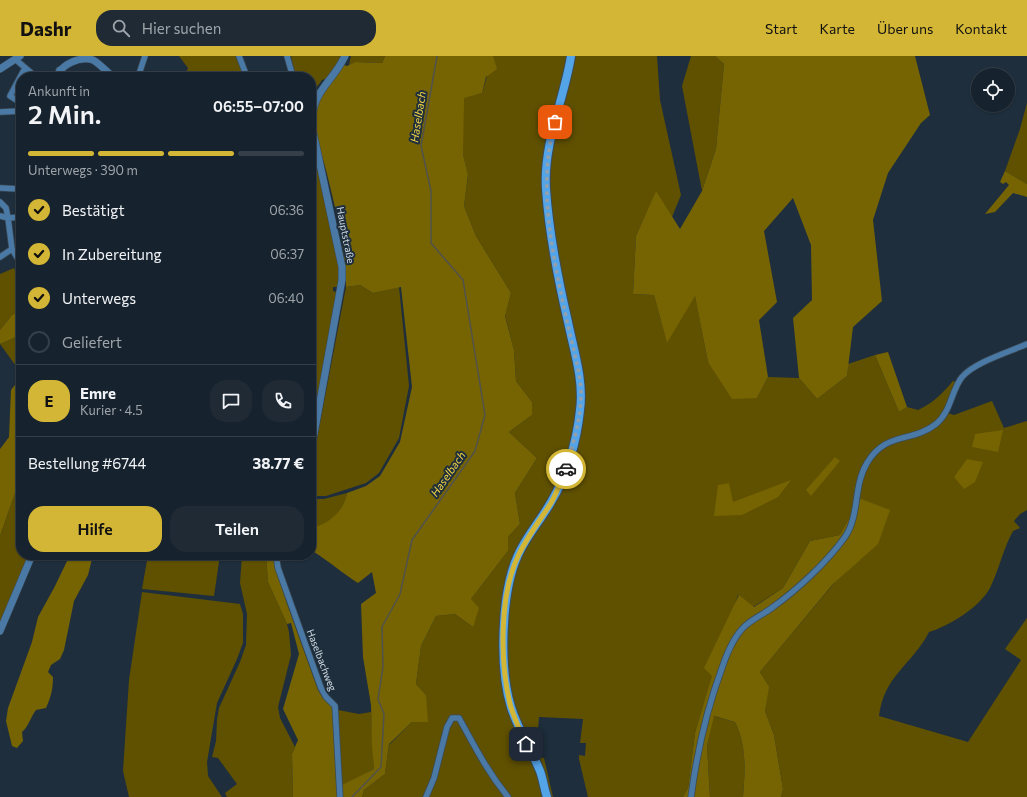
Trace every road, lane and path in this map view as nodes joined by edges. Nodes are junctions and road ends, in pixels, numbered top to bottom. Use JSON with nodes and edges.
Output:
{"nodes":[{"id":1,"x":145,"y":56,"type":"edge"},
{"id":2,"x":239,"y":56,"type":"edge"},
{"id":3,"x":287,"y":56,"type":"edge"},
{"id":4,"x":344,"y":56,"type":"edge"},
{"id":5,"x":571,"y":56,"type":"edge"},
{"id":6,"x":18,"y":57,"type":"edge"},
{"id":7,"x":67,"y":59,"type":"edge"},
{"id":8,"x":25,"y":68,"type":"junction"},
{"id":9,"x":0,"y":69,"type":"edge"},
{"id":10,"x":23,"y":72,"type":"edge"},
{"id":11,"x":30,"y":72,"type":"edge"},
{"id":12,"x":59,"y":72,"type":"edge"},
{"id":13,"x":107,"y":72,"type":"edge"},
{"id":14,"x":140,"y":72,"type":"edge"},
{"id":15,"x":245,"y":72,"type":"edge"},
{"id":16,"x":292,"y":72,"type":"edge"},
{"id":17,"x":16,"y":85,"type":"edge"},
{"id":18,"x":316,"y":97,"type":"edge"},
{"id":19,"x":16,"y":100,"type":"edge"},
{"id":20,"x":16,"y":111,"type":"edge"},
{"id":21,"x":0,"y":112,"type":"edge"},
{"id":22,"x":316,"y":146,"type":"edge"},
{"id":23,"x":0,"y":188,"type":"edge"},
{"id":24,"x":16,"y":189,"type":"edge"},
{"id":25,"x":0,"y":202,"type":"edge"},
{"id":26,"x":0,"y":216,"type":"edge"},
{"id":27,"x":16,"y":217,"type":"edge"},
{"id":28,"x":8,"y":218,"type":"junction"},
{"id":29,"x":12,"y":249,"type":"junction"},
{"id":30,"x":16,"y":256,"type":"edge"},
{"id":31,"x":0,"y":257,"type":"edge"},
{"id":32,"x":1027,"y":344,"type":"edge"},
{"id":33,"x":316,"y":423,"type":"edge"},
{"id":34,"x":30,"y":560,"type":"edge"},
{"id":35,"x":277,"y":560,"type":"edge"},
{"id":36,"x":0,"y":631,"type":"edge"},
{"id":37,"x":340,"y":797,"type":"edge"},
{"id":38,"x":426,"y":797,"type":"edge"},
{"id":39,"x":508,"y":797,"type":"edge"},
{"id":40,"x":547,"y":797,"type":"edge"},
{"id":41,"x":691,"y":797,"type":"edge"}],
"edges":[{"from":1,"to":14,"type":"street"},
{"from":2,"to":15,"type":"street"},
{"from":3,"to":16,"type":"street"},
{"from":4,"to":18,"type":"street","name":"Hauptstraße"},
{"from":5,"to":40,"type":"main road"},
{"from":6,"to":8,"type":"street"},
{"from":6,"to":9,"type":"street"},
{"from":7,"to":12,"type":"street"},
{"from":7,"to":13,"type":"street"},
{"from":8,"to":10,"type":"street"},
{"from":8,"to":11,"type":"street"},
{"from":17,"to":19,"type":"street"},
{"from":20,"to":21,"type":"street"},
{"from":22,"to":33,"type":"street","name":"Hauptstraße"},
{"from":23,"to":24,"type":"street"},
{"from":25,"to":28,"type":"street"},
{"from":26,"to":28,"type":"street"},
{"from":27,"to":28,"type":"street"},
{"from":28,"to":29,"type":"street"},
{"from":29,"to":30,"type":"street"},
{"from":29,"to":31,"type":"street"},
{"from":32,"to":41,"type":"street"},
{"from":34,"to":36,"type":"street"},
{"from":35,"to":37,"type":"street","name":"Haselbachweg"},
{"from":38,"to":39,"type":"street"}]}
